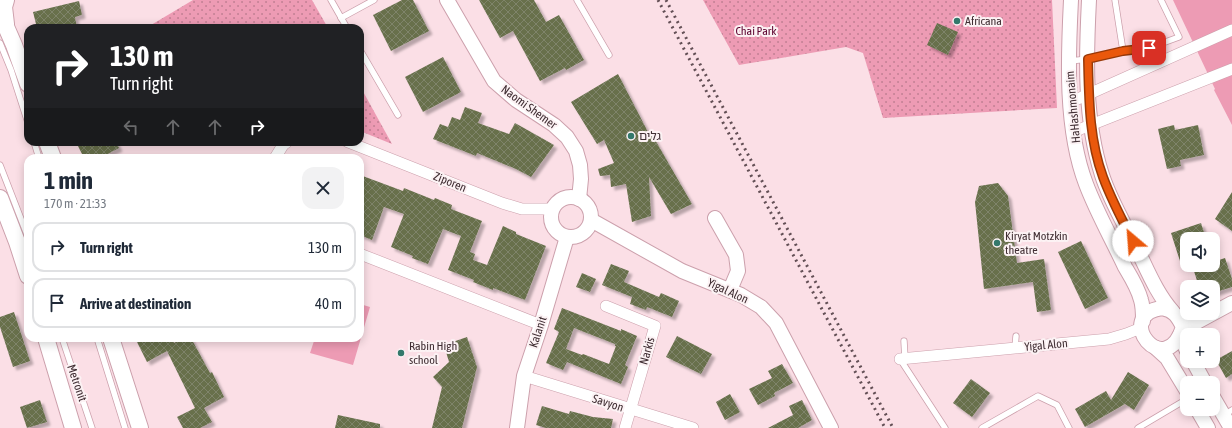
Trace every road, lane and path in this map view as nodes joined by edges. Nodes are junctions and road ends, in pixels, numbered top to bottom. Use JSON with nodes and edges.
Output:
{"nodes":[{"id":1,"x":6,"y":0,"type":"edge"},
{"id":2,"x":331,"y":0,"type":"edge"},
{"id":3,"x":374,"y":0,"type":"edge"},
{"id":4,"x":578,"y":0,"type":"edge"},
{"id":5,"x":1071,"y":0,"type":"edge"},
{"id":6,"x":1089,"y":0,"type":"edge"},
{"id":7,"x":1114,"y":0,"type":"edge"},
{"id":8,"x":1161,"y":0,"type":"edge"},
{"id":9,"x":450,"y":1,"type":"edge"},
{"id":10,"x":341,"y":18,"type":"junction"},
{"id":11,"x":3,"y":20,"type":"edge"},
{"id":12,"x":345,"y":24,"type":"edge"},
{"id":13,"x":1232,"y":30,"type":"edge"},
{"id":14,"x":0,"y":43,"type":"edge"},
{"id":15,"x":1123,"y":51,"type":"junction"},
{"id":16,"x":609,"y":55,"type":"dead end"},
{"id":17,"x":364,"y":57,"type":"edge"},
{"id":18,"x":1088,"y":59,"type":"junction"},
{"id":19,"x":1070,"y":61,"type":"junction"},
{"id":20,"x":1232,"y":69,"type":"edge"},
{"id":21,"x":24,"y":74,"type":"edge"},
{"id":22,"x":1089,"y":95,"type":"junction"},
{"id":23,"x":1071,"y":102,"type":"junction"},
{"id":24,"x":24,"y":111,"type":"edge"},
{"id":25,"x":398,"y":115,"type":"dead end"},
{"id":26,"x":1091,"y":125,"type":"junction"},
{"id":27,"x":1073,"y":132,"type":"junction"},
{"id":28,"x":358,"y":146,"type":"edge"},
{"id":29,"x":0,"y":165,"type":"edge"},
{"id":30,"x":0,"y":198,"type":"edge"},
{"id":31,"x":579,"y":199,"type":"junction"},
{"id":32,"x":554,"y":209,"type":"junction"},
{"id":33,"x":715,"y":218,"type":"dead end"},
{"id":34,"x":591,"y":220,"type":"junction"},
{"id":35,"x":567,"y":237,"type":"junction"},
{"id":36,"x":23,"y":240,"type":"edge"},
{"id":37,"x":364,"y":256,"type":"edge"},
{"id":38,"x":730,"y":290,"type":"junction"},
{"id":39,"x":1232,"y":303,"type":"edge"},
{"id":40,"x":606,"y":306,"type":"dead end"},
{"id":41,"x":1173,"y":312,"type":"junction"},
{"id":42,"x":1142,"y":324,"type":"junction"},
{"id":43,"x":541,"y":325,"type":"junction"},
{"id":44,"x":1181,"y":328,"type":"edge"},
{"id":45,"x":1187,"y":328,"type":"edge"},
{"id":46,"x":1180,"y":334,"type":"edge"},
{"id":47,"x":1016,"y":336,"type":"dead end"},
{"id":48,"x":904,"y":341,"type":"dead end"},
{"id":49,"x":47,"y":342,"type":"edge"},
{"id":50,"x":63,"y":342,"type":"edge"},
{"id":51,"x":98,"y":342,"type":"edge"},
{"id":52,"x":112,"y":342,"type":"edge"},
{"id":53,"x":1015,"y":348,"type":"junction"},
{"id":54,"x":1156,"y":348,"type":"junction"},
{"id":55,"x":903,"y":359,"type":"junction"},
{"id":56,"x":524,"y":376,"type":"junction"},
{"id":57,"x":1180,"y":379,"type":"edge"},
{"id":58,"x":1180,"y":403,"type":"edge"},
{"id":59,"x":1220,"y":404,"type":"edge"},
{"id":60,"x":630,"y":410,"type":"junction"},
{"id":61,"x":1228,"y":413,"type":"edge"},
{"id":62,"x":1201,"y":416,"type":"edge"},
{"id":63,"x":73,"y":428,"type":"edge"},
{"id":64,"x":92,"y":428,"type":"edge"},
{"id":65,"x":125,"y":428,"type":"edge"},
{"id":66,"x":140,"y":428,"type":"edge"},
{"id":67,"x":517,"y":428,"type":"edge"},
{"id":68,"x":625,"y":428,"type":"edge"},
{"id":69,"x":693,"y":428,"type":"edge"},
{"id":70,"x":831,"y":428,"type":"edge"},
{"id":71,"x":945,"y":428,"type":"edge"},
{"id":72,"x":982,"y":428,"type":"edge"},
{"id":73,"x":1069,"y":428,"type":"edge"},
{"id":74,"x":1138,"y":428,"type":"edge"},
{"id":75,"x":1208,"y":428,"type":"edge"},
{"id":76,"x":1230,"y":428,"type":"edge"}],
"edges":[{"from":1,"to":11,"type":"main road"},
{"from":2,"to":10,"type":"lane"},
{"from":3,"to":10,"type":"lane"},
{"from":4,"to":16,"type":"lane"},
{"from":5,"to":19,"type":"street","name":"HaHashmonaim"},
{"from":6,"to":18,"type":"street","name":"HaHashmonaim"},
{"from":7,"to":15,"type":"lane"},
{"from":8,"to":15,"type":"lane"},
{"from":9,"to":31,"type":"street","name":"Naomi Shemer"},
{"from":10,"to":12,"type":"lane"},
{"from":11,"to":21,"type":"main road"},
{"from":13,"to":22,"type":"street"},
{"from":14,"to":24,"type":"lane"},
{"from":15,"to":18,"type":"lane"},
{"from":17,"to":25,"type":"lane"},
{"from":18,"to":19,"type":"lane"},
{"from":18,"to":22,"type":"street","name":"HaHashmonaim"},
{"from":19,"to":23,"type":"street","name":"HaHashmonaim"},
{"from":20,"to":26,"type":"street"},
{"from":22,"to":23,"type":"street"},
{"from":22,"to":26,"type":"street","name":"HaHashmonaim"},
{"from":23,"to":27,"type":"street","name":"HaHashmonaim"},
{"from":26,"to":27,"type":"street"},
{"from":26,"to":41,"type":"street","name":"HaHashmonaim"},
{"from":27,"to":42,"type":"street","name":"HaHashmonaim"},
{"from":28,"to":32,"type":"street","name":"Ziporen"},
{"from":29,"to":36,"type":"lane"},
{"from":30,"to":36,"type":"main road"},
{"from":31,"to":32,"type":"street"},
{"from":31,"to":34,"type":"street"},
{"from":32,"to":35,"type":"street"},
{"from":33,"to":38,"type":"street"},
{"from":34,"to":35,"type":"street"},
{"from":34,"to":38,"type":"street","name":"Yigal Alon"},
{"from":35,"to":43,"type":"street","name":"Kalanit"},
{"from":37,"to":43,"type":"street"},
{"from":38,"to":70,"type":"street","name":"Yigal Alon"},
{"from":39,"to":45,"type":"street"},
{"from":40,"to":60,"type":"street","name":"Narkis"},
{"from":41,"to":42,"type":"street"},
{"from":41,"to":44,"type":"street"},
{"from":42,"to":53,"type":"street","name":"Yigal Alon"},
{"from":42,"to":54,"type":"street"},
{"from":43,"to":56,"type":"street","name":"Kalanit"},
{"from":46,"to":54,"type":"street"},
{"from":47,"to":53,"type":"lane"},
{"from":48,"to":55,"type":"lane"},
{"from":49,"to":63,"type":"main road"},
{"from":50,"to":64,"type":"lane","name":"Metronit"},
{"from":51,"to":65,"type":"lane"},
{"from":52,"to":66,"type":"main road"},
{"from":53,"to":55,"type":"street","name":"Yigal Alon"},
{"from":54,"to":57,"type":"street"},
{"from":55,"to":71,"type":"lane"},
{"from":56,"to":60,"type":"street","name":"Savyon"},
{"from":56,"to":67,"type":"street","name":"Kalanit"},
{"from":58,"to":74,"type":"lane"},
{"from":59,"to":61,"type":"street"},
{"from":60,"to":68,"type":"street","name":"Narkis"},
{"from":60,"to":69,"type":"street","name":"Savyon"},
{"from":61,"to":76,"type":"street"},
{"from":62,"to":75,"type":"street"},
{"from":72,"to":73,"type":"lane"}]}
